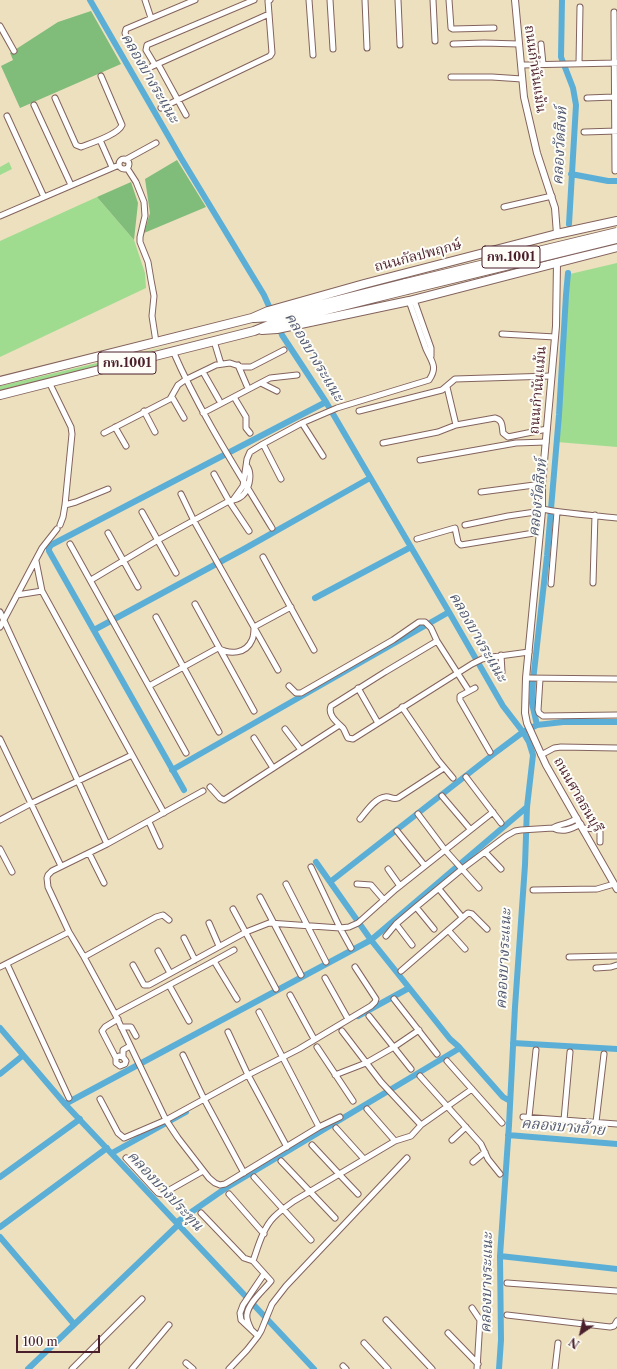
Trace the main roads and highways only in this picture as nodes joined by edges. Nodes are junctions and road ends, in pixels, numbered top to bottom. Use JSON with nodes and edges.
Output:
{"nodes":[{"id":1,"x":617,"y":222,"type":"edge"},
{"id":2,"x":598,"y":226,"type":"junction"},
{"id":3,"x":617,"y":232,"type":"edge"},
{"id":4,"x":557,"y":234,"type":"junction"},
{"id":5,"x":617,"y":239,"type":"edge"},
{"id":6,"x":617,"y":247,"type":"edge"},
{"id":7,"x":606,"y":250,"type":"junction"},
{"id":8,"x":492,"y":251,"type":"junction"},
{"id":9,"x":557,"y":263,"type":"junction"},
{"id":10,"x":497,"y":278,"type":"junction"},
{"id":11,"x":406,"y":286,"type":"junction"},
{"id":12,"x":277,"y":319,"type":"junction"},
{"id":13,"x":0,"y":381,"type":"edge"},
{"id":14,"x":0,"y":394,"type":"edge"}],
"edges":[{"from":1,"to":2,"type":"main road","name":"ถนนกัลปพฤกษ์","number":"กท.1001"},
{"from":2,"to":4,"type":"main road","name":"ถนนกัลปพฤกษ์","number":"กท.1001"},
{"from":2,"to":7,"type":"main road"},
{"from":3,"to":11,"type":"main road","name":"ถนนกัลปพฤกษ์","number":"กท.1001","bridge":true},
{"from":4,"to":8,"type":"main road","name":"ถนนกัลปพฤกษ์","number":"กท.1001"},
{"from":4,"to":9,"type":"main road"},
{"from":5,"to":11,"type":"main road","name":"ถนนกัลปพฤกษ์","number":"กท.1001","bridge":true},
{"from":6,"to":7,"type":"main road","name":"ถนนกัลปพฤกษ์","number":"กท.1001"},
{"from":7,"to":9,"type":"main road","name":"ถนนกัลปพฤกษ์","number":"กท.1001"},
{"from":8,"to":10,"type":"main road"},
{"from":8,"to":12,"type":"main road","name":"ถนนกัลปพฤกษ์","number":"กท.1001"},
{"from":9,"to":10,"type":"main road","name":"ถนนกัลปพฤกษ์","number":"กท.1001"},
{"from":10,"to":12,"type":"main road","name":"ถนนกัลปพฤกษ์","number":"กท.1001"},
{"from":11,"to":12,"type":"main road","name":"ถนนกัลปพฤกษ์","number":"กท.1001"},
{"from":12,"to":13,"type":"main road","name":"ถนนกัลปพฤกษ์","number":"กท.1001"},
{"from":12,"to":14,"type":"main road","name":"ถนนกัลปพฤกษ์","number":"กท.1001"}]}
